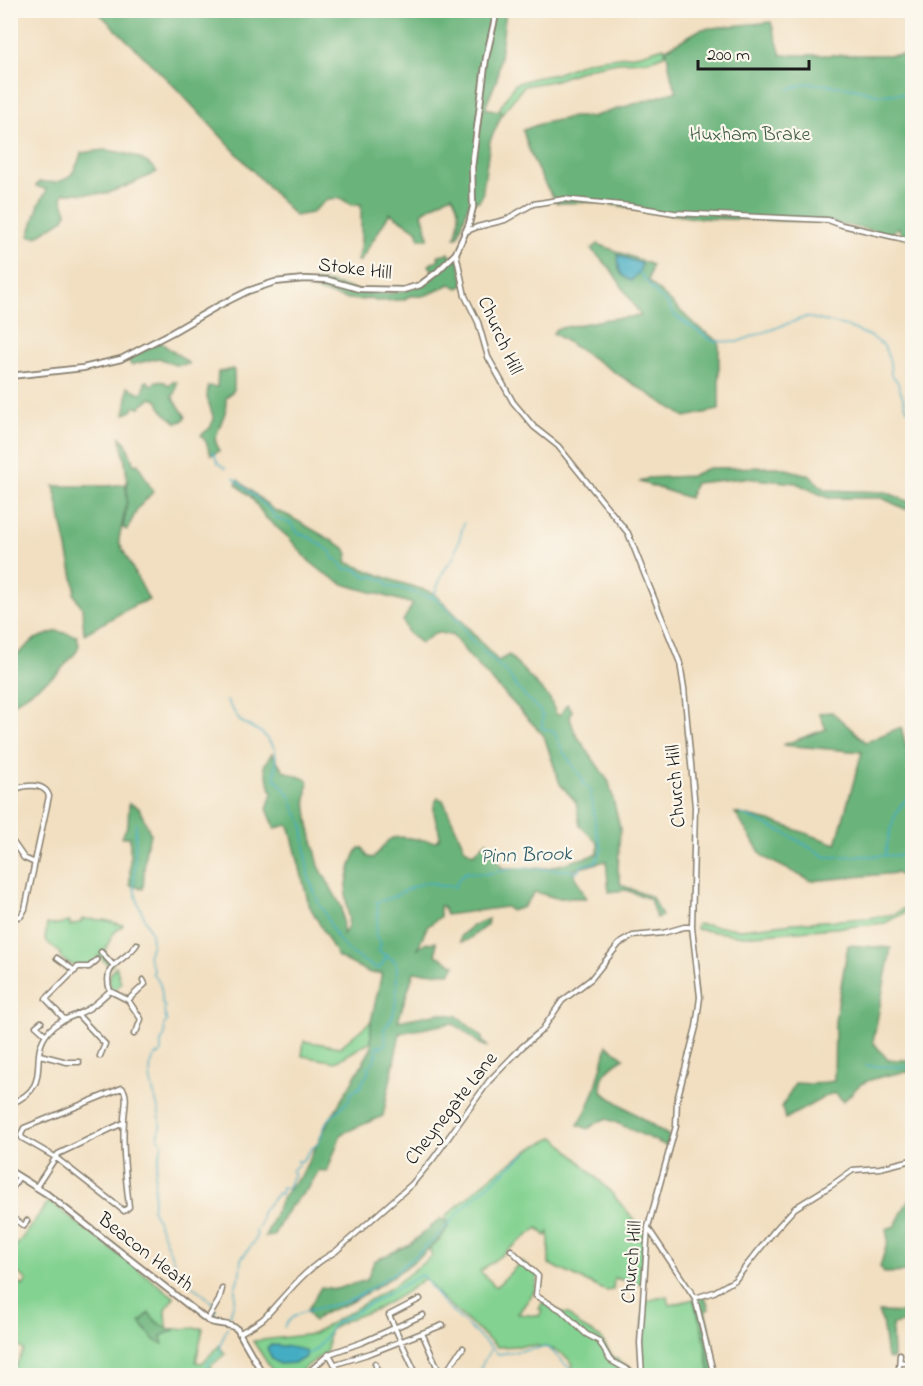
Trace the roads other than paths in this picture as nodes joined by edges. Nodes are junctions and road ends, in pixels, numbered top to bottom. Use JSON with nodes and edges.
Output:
{"nodes":[{"id":1,"x":497,"y":10,"type":"edge"},
{"id":2,"x":471,"y":226,"type":"junction"},
{"id":3,"x":912,"y":241,"type":"edge"},
{"id":4,"x":456,"y":253,"type":"junction"},
{"id":5,"x":10,"y":376,"type":"edge"},
{"id":6,"x":10,"y":792,"type":"edge"},
{"id":7,"x":10,"y":838,"type":"edge"},
{"id":8,"x":35,"y":863,"type":"junction"},
{"id":9,"x":10,"y":919,"type":"edge"},
{"id":10,"x":692,"y":927,"type":"junction"},
{"id":11,"x":10,"y":936,"type":"edge"},
{"id":12,"x":137,"y":944,"type":"dead end"},
{"id":13,"x":120,"y":951,"type":"dead end"},
{"id":14,"x":101,"y":952,"type":"dead end"},
{"id":15,"x":124,"y":955,"type":"junction"},
{"id":16,"x":57,"y":958,"type":"dead end"},
{"id":17,"x":97,"y":960,"type":"dead end"},
{"id":18,"x":114,"y":966,"type":"junction"},
{"id":19,"x":75,"y":971,"type":"junction"},
{"id":20,"x":150,"y":988,"type":"dead end"},
{"id":21,"x":10,"y":989,"type":"edge"},
{"id":22,"x":110,"y":991,"type":"junction"},
{"id":23,"x":42,"y":995,"type":"dead end"},
{"id":24,"x":46,"y":999,"type":"junction"},
{"id":25,"x":128,"y":1000,"type":"junction"},
{"id":26,"x":77,"y":1014,"type":"junction"},
{"id":27,"x":141,"y":1019,"type":"junction"},
{"id":28,"x":148,"y":1019,"type":"dead end"},
{"id":29,"x":65,"y":1020,"type":"junction"},
{"id":30,"x":41,"y":1022,"type":"dead end"},
{"id":31,"x":134,"y":1034,"type":"dead end"},
{"id":32,"x":46,"y":1035,"type":"junction"},
{"id":33,"x":111,"y":1043,"type":"dead end"},
{"id":34,"x":105,"y":1044,"type":"junction"},
{"id":35,"x":40,"y":1055,"type":"junction"},
{"id":36,"x":74,"y":1055,"type":"dead end"},
{"id":37,"x":100,"y":1056,"type":"dead end"},
{"id":38,"x":72,"y":1062,"type":"junction"},
{"id":39,"x":79,"y":1062,"type":"dead end"},
{"id":40,"x":10,"y":1104,"type":"edge"},
{"id":41,"x":123,"y":1122,"type":"junction"},
{"id":42,"x":55,"y":1158,"type":"junction"},
{"id":43,"x":912,"y":1160,"type":"edge"},
{"id":44,"x":10,"y":1171,"type":"edge"},
{"id":45,"x":20,"y":1177,"type":"junction"},
{"id":46,"x":36,"y":1187,"type":"junction"},
{"id":47,"x":10,"y":1191,"type":"edge"},
{"id":48,"x":10,"y":1216,"type":"edge"},
{"id":49,"x":27,"y":1221,"type":"dead end"},
{"id":50,"x":648,"y":1227,"type":"junction"},
{"id":51,"x":511,"y":1250,"type":"dead end"},
{"id":52,"x":222,"y":1289,"type":"dead end"},
{"id":53,"x":695,"y":1298,"type":"junction"},
{"id":54,"x":420,"y":1299,"type":"dead end"},
{"id":55,"x":423,"y":1315,"type":"dead end"},
{"id":56,"x":207,"y":1320,"type":"junction"},
{"id":57,"x":443,"y":1325,"type":"dead end"},
{"id":58,"x":395,"y":1328,"type":"junction"},
{"id":59,"x":425,"y":1332,"type":"junction"},
{"id":60,"x":240,"y":1333,"type":"junction"},
{"id":61,"x":401,"y":1340,"type":"junction"},
{"id":62,"x":463,"y":1348,"type":"dead end"},
{"id":63,"x":329,"y":1354,"type":"junction"},
{"id":64,"x":900,"y":1354,"type":"dead end"},
{"id":65,"x":900,"y":1362,"type":"junction"},
{"id":66,"x":336,"y":1364,"type":"junction"},
{"id":67,"x":375,"y":1364,"type":"dead end"},
{"id":68,"x":912,"y":1364,"type":"edge"},
{"id":69,"x":899,"y":1369,"type":"dead end"},
{"id":70,"x":439,"y":1371,"type":"junction"},
{"id":71,"x":446,"y":1372,"type":"junction"},
{"id":72,"x":264,"y":1376,"type":"edge"},
{"id":73,"x":304,"y":1376,"type":"edge"},
{"id":74,"x":341,"y":1376,"type":"edge"},
{"id":75,"x":379,"y":1376,"type":"edge"},
{"id":76,"x":417,"y":1376,"type":"edge"},
{"id":77,"x":427,"y":1376,"type":"edge"},
{"id":78,"x":451,"y":1376,"type":"edge"},
{"id":79,"x":640,"y":1376,"type":"edge"},
{"id":80,"x":714,"y":1376,"type":"edge"}],
"edges":[{"from":1,"to":2,"type":"street","name":"Stoke Hill"},
{"from":2,"to":3,"type":"street"},
{"from":2,"to":4,"type":"street","name":"Stoke Hill"},
{"from":4,"to":5,"type":"street","name":"Stoke Hill"},
{"from":4,"to":10,"type":"street","name":"Church Hill"},
{"from":6,"to":8,"type":"street"},
{"from":7,"to":8,"type":"street"},
{"from":8,"to":9,"type":"street"},
{"from":10,"to":50,"type":"street","name":"Church Hill"},
{"from":10,"to":60,"type":"street","name":"Cheynegate Lane"},
{"from":11,"to":21,"type":"street"},
{"from":12,"to":15,"type":"street"},
{"from":13,"to":15,"type":"street"},
{"from":14,"to":18,"type":"street"},
{"from":15,"to":18,"type":"street"},
{"from":16,"to":19,"type":"street"},
{"from":17,"to":19,"type":"street"},
{"from":18,"to":22,"type":"street"},
{"from":19,"to":24,"type":"street"},
{"from":20,"to":25,"type":"street"},
{"from":22,"to":25,"type":"street"},
{"from":22,"to":26,"type":"street"},
{"from":23,"to":24,"type":"street"},
{"from":24,"to":29,"type":"street"},
{"from":25,"to":27,"type":"street"},
{"from":26,"to":29,"type":"street"},
{"from":26,"to":34,"type":"street"},
{"from":27,"to":28,"type":"street"},
{"from":27,"to":31,"type":"street"},
{"from":29,"to":32,"type":"street"},
{"from":30,"to":32,"type":"street"},
{"from":32,"to":35,"type":"street"},
{"from":33,"to":34,"type":"street"},
{"from":34,"to":37,"type":"street"},
{"from":35,"to":38,"type":"street"},
{"from":35,"to":40,"type":"street"},
{"from":36,"to":38,"type":"street"},
{"from":38,"to":39,"type":"street"},
{"from":41,"to":42,"type":"street"},
{"from":41,"to":42,"type":"street"},
{"from":41,"to":42,"type":"street"},
{"from":42,"to":46,"type":"street"},
{"from":43,"to":53,"type":"street"},
{"from":44,"to":45,"type":"street","name":"Beacon Heath"},
{"from":45,"to":46,"type":"street","name":"Beacon Heath"},
{"from":45,"to":47,"type":"street"},
{"from":46,"to":56,"type":"street","name":"Beacon Heath"},
{"from":48,"to":49,"type":"street"},
{"from":50,"to":53,"type":"street"},
{"from":50,"to":79,"type":"street","name":"Church Hill"},
{"from":51,"to":79,"type":"street"},
{"from":52,"to":56,"type":"street"},
{"from":53,"to":80,"type":"street"},
{"from":54,"to":58,"type":"street"},
{"from":55,"to":58,"type":"street"},
{"from":56,"to":60,"type":"street","name":"Beacon Heath"},
{"from":57,"to":59,"type":"street"},
{"from":58,"to":61,"type":"street"},
{"from":58,"to":63,"type":"street"},
{"from":59,"to":61,"type":"street"},
{"from":59,"to":70,"type":"street"},
{"from":60,"to":72,"type":"street"},
{"from":61,"to":66,"type":"street"},
{"from":61,"to":76,"type":"street"},
{"from":62,"to":71,"type":"street"},
{"from":63,"to":66,"type":"street"},
{"from":63,"to":73,"type":"street"},
{"from":64,"to":65,"type":"street"},
{"from":65,"to":68,"type":"street"},
{"from":65,"to":69,"type":"street"},
{"from":66,"to":74,"type":"street"},
{"from":67,"to":75,"type":"street"},
{"from":70,"to":71,"type":"street"},
{"from":70,"to":77,"type":"street"},
{"from":71,"to":78,"type":"street"}]}
